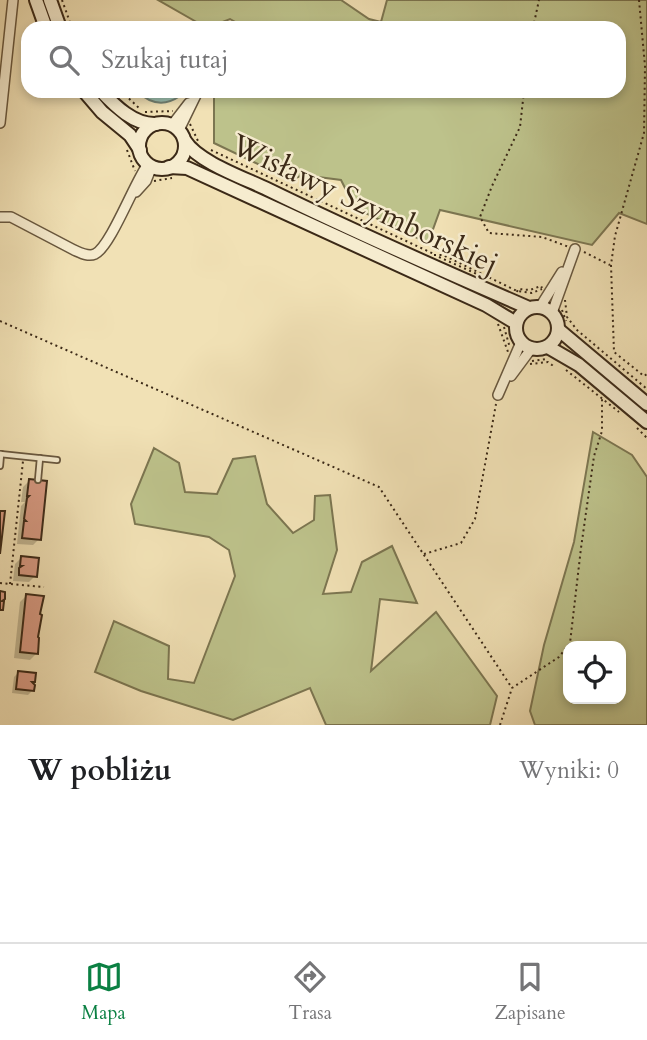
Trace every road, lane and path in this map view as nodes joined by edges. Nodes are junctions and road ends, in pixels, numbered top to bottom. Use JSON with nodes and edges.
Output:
{"nodes":[{"id":1,"x":13,"y":0,"type":"edge"},
{"id":2,"x":36,"y":0,"type":"edge"},
{"id":3,"x":50,"y":0,"type":"edge"},
{"id":4,"x":62,"y":0,"type":"edge"},
{"id":5,"x":539,"y":0,"type":"edge"},
{"id":6,"x":639,"y":0,"type":"edge"},
{"id":7,"x":44,"y":21,"type":"edge"},
{"id":8,"x":58,"y":21,"type":"edge"},
{"id":9,"x":70,"y":21,"type":"edge"},
{"id":10,"x":534,"y":21,"type":"edge"},
{"id":11,"x":90,"y":98,"type":"edge"},
{"id":12,"x":108,"y":98,"type":"edge"},
{"id":13,"x":125,"y":98,"type":"edge"},
{"id":14,"x":195,"y":98,"type":"edge"},
{"id":15,"x":523,"y":98,"type":"edge"},
{"id":16,"x":174,"y":110,"type":"dead end"},
{"id":17,"x":0,"y":123,"type":"edge"},
{"id":18,"x":156,"y":124,"type":"junction"},
{"id":19,"x":185,"y":131,"type":"junction"},
{"id":20,"x":202,"y":145,"type":"dead end"},
{"id":21,"x":126,"y":146,"type":"dead end"},
{"id":22,"x":209,"y":149,"type":"dead end"},
{"id":23,"x":140,"y":150,"type":"junction"},
{"id":24,"x":211,"y":153,"type":"dead end"},
{"id":25,"x":150,"y":165,"type":"junction"},
{"id":26,"x":169,"y":167,"type":"junction"},
{"id":27,"x":137,"y":175,"type":"dead end"},
{"id":28,"x":0,"y":217,"type":"edge"},
{"id":29,"x":575,"y":249,"type":"junction"},
{"id":30,"x":437,"y":255,"type":"junction"},
{"id":31,"x":611,"y":265,"type":"junction"},
{"id":32,"x":543,"y":289,"type":"dead end"},
{"id":33,"x":565,"y":300,"type":"dead end"},
{"id":34,"x":541,"y":309,"type":"junction"},
{"id":35,"x":0,"y":321,"type":"edge"},
{"id":36,"x":516,"y":323,"type":"junction"},
{"id":37,"x":500,"y":325,"type":"dead end"},
{"id":38,"x":559,"y":330,"type":"junction"},
{"id":39,"x":548,"y":347,"type":"junction"},
{"id":40,"x":521,"y":354,"type":"junction"},
{"id":41,"x":646,"y":376,"type":"edge"},
{"id":42,"x":647,"y":389,"type":"edge"},
{"id":43,"x":498,"y":395,"type":"joint"},
{"id":44,"x":602,"y":399,"type":"junction"},
{"id":45,"x":647,"y":404,"type":"edge"},
{"id":46,"x":622,"y":413,"type":"dead end"},
{"id":47,"x":641,"y":425,"type":"edge"},
{"id":48,"x":647,"y":433,"type":"edge"},
{"id":49,"x":647,"y":438,"type":"edge"},
{"id":50,"x":1,"y":454,"type":"edge"},
{"id":51,"x":23,"y":457,"type":"junction"},
{"id":52,"x":40,"y":458,"type":"junction"},
{"id":53,"x":57,"y":460,"type":"dead end"},
{"id":54,"x":0,"y":467,"type":"edge"},
{"id":55,"x":38,"y":480,"type":"dead end"},
{"id":56,"x":423,"y":554,"type":"junction"},
{"id":57,"x":0,"y":583,"type":"edge"},
{"id":58,"x":10,"y":584,"type":"junction"},
{"id":59,"x":44,"y":587,"type":"dead end"},
{"id":60,"x":512,"y":688,"type":"junction"},
{"id":61,"x":500,"y":725,"type":"edge"}],
"edges":[{"from":1,"to":17,"type":"street"},
{"from":2,"to":7,"type":"main road"},
{"from":3,"to":8,"type":"main road"},
{"from":4,"to":9,"type":"path"},
{"from":5,"to":10,"type":"path"},
{"from":6,"to":31,"type":"path"},
{"from":11,"to":23,"type":"main road"},
{"from":12,"to":18,"type":"main road"},
{"from":13,"to":16,"type":"path"},
{"from":14,"to":19,"type":"street"},
{"from":15,"to":29,"type":"path"},
{"from":18,"to":19,"type":"main road"},
{"from":18,"to":23,"type":"main road"},
{"from":19,"to":20,"type":"path"},
{"from":19,"to":26,"type":"main road"},
{"from":19,"to":34,"type":"main road","name":"Wisławy Szymborskiej"},
{"from":21,"to":27,"type":"path"},
{"from":22,"to":30,"type":"path"},
{"from":23,"to":25,"type":"main road"},
{"from":24,"to":30,"type":"path"},
{"from":25,"to":26,"type":"main road"},
{"from":25,"to":28,"type":"street"},
{"from":26,"to":36,"type":"main road","name":"Wisławy Szymborskiej"},
{"from":29,"to":31,"type":"path"},
{"from":29,"to":34,"type":"street"},
{"from":30,"to":32,"type":"path"},
{"from":31,"to":41,"type":"path"},
{"from":33,"to":42,"type":"path"},
{"from":34,"to":36,"type":"main road"},
{"from":34,"to":38,"type":"main road"},
{"from":35,"to":56,"type":"path"},
{"from":36,"to":40,"type":"main road"},
{"from":37,"to":40,"type":"path"},
{"from":38,"to":39,"type":"main road"},
{"from":38,"to":45,"type":"main road"},
{"from":39,"to":40,"type":"main road"},
{"from":39,"to":47,"type":"main road"},
{"from":40,"to":43,"type":"street"},
{"from":40,"to":44,"type":"path"},
{"from":43,"to":56,"type":"path"},
{"from":44,"to":46,"type":"path"},
{"from":44,"to":60,"type":"path"},
{"from":47,"to":48,"type":"path"},
{"from":47,"to":49,"type":"path"},
{"from":50,"to":51,"type":"lane"},
{"from":50,"to":54,"type":"lane"},
{"from":51,"to":52,"type":"lane"},
{"from":51,"to":58,"type":"path"},
{"from":52,"to":53,"type":"lane"},
{"from":52,"to":55,"type":"lane"},
{"from":56,"to":60,"type":"path"},
{"from":57,"to":58,"type":"path"},
{"from":58,"to":59,"type":"path"},
{"from":60,"to":61,"type":"path"}]}
